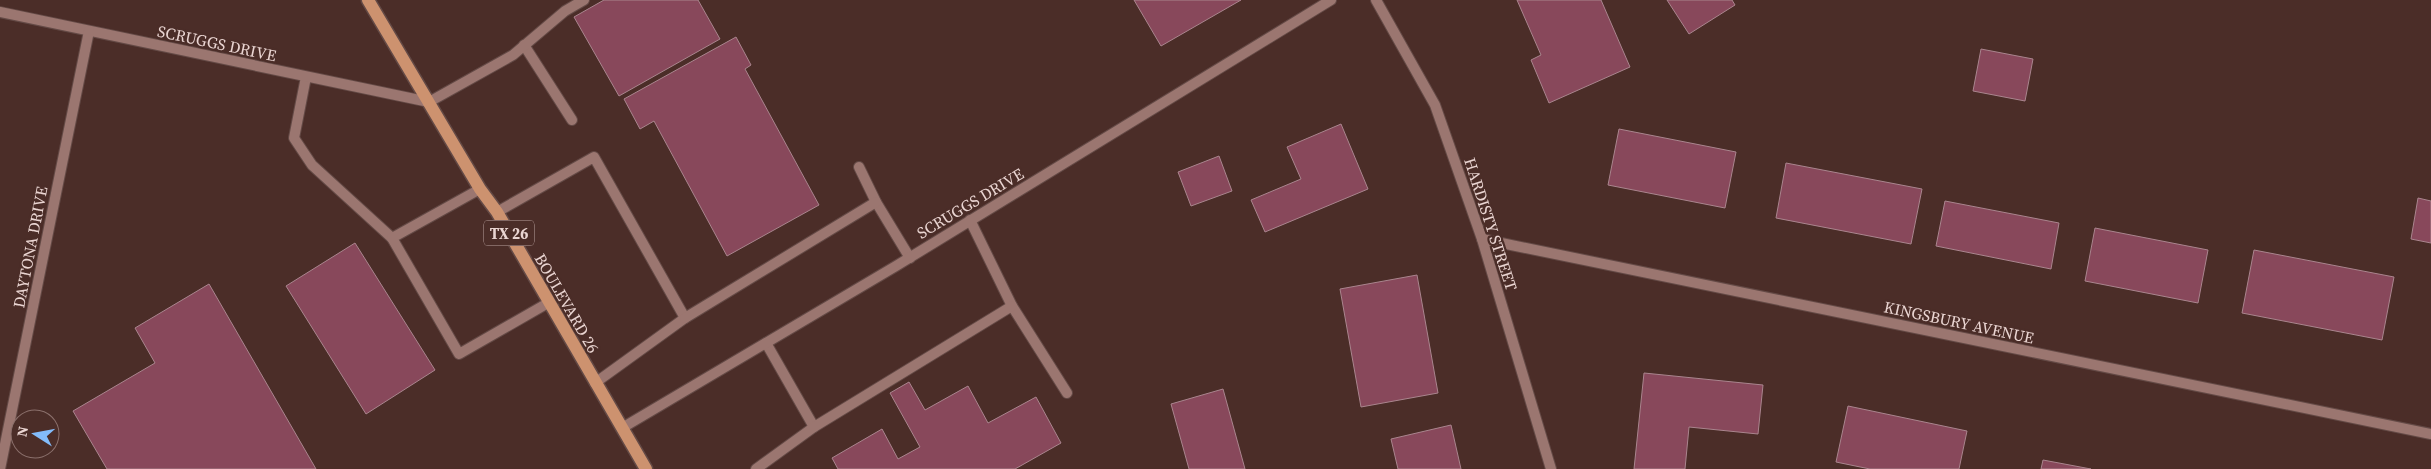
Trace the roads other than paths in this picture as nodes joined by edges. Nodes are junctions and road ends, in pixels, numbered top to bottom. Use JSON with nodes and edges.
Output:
{"nodes":[{"id":1,"x":368,"y":0,"type":"edge"},
{"id":2,"x":584,"y":0,"type":"edge"},
{"id":3,"x":1331,"y":0,"type":"edge"},
{"id":4,"x":1376,"y":0,"type":"edge"},
{"id":5,"x":0,"y":12,"type":"edge"},
{"id":6,"x":89,"y":31,"type":"junction"},
{"id":7,"x":524,"y":45,"type":"junction"},
{"id":8,"x":306,"y":76,"type":"junction"},
{"id":9,"x":429,"y":102,"type":"junction"},
{"id":10,"x":572,"y":120,"type":"dead end"},
{"id":11,"x":859,"y":167,"type":"dead end"},
{"id":12,"x":480,"y":190,"type":"junction"},
{"id":13,"x":876,"y":202,"type":"junction"},
{"id":14,"x":497,"y":212,"type":"junction"},
{"id":15,"x":970,"y":220,"type":"junction"},
{"id":16,"x":392,"y":238,"type":"junction"},
{"id":17,"x":1482,"y":239,"type":"junction"},
{"id":18,"x":910,"y":258,"type":"junction"},
{"id":19,"x":548,"y":303,"type":"junction"},
{"id":20,"x":1012,"y":306,"type":"junction"},
{"id":21,"x":685,"y":318,"type":"junction"},
{"id":22,"x":766,"y":343,"type":"junction"},
{"id":23,"x":595,"y":383,"type":"junction"},
{"id":24,"x":1067,"y":393,"type":"dead end"},
{"id":25,"x":814,"y":427,"type":"junction"},
{"id":26,"x":622,"y":428,"type":"junction"},
{"id":27,"x":2431,"y":434,"type":"edge"},
{"id":28,"x":760,"y":468,"type":"edge"},
{"id":29,"x":0,"y":469,"type":"edge"},
{"id":30,"x":646,"y":469,"type":"edge"},
{"id":31,"x":1551,"y":469,"type":"edge"}],
"edges":[{"from":1,"to":9,"type":"main road","name":"BOULEVARD 26","number":"TX 26"},
{"from":2,"to":7,"type":"street"},
{"from":3,"to":15,"type":"street","name":"SCRUGGS DRIVE"},
{"from":4,"to":17,"type":"street","name":"HARDISTY STREET"},
{"from":5,"to":6,"type":"street","name":"SCRUGGS DRIVE"},
{"from":6,"to":8,"type":"street","name":"SCRUGGS DRIVE"},
{"from":6,"to":29,"type":"street","name":"DAYTONA DRIVE"},
{"from":7,"to":9,"type":"street"},
{"from":7,"to":10,"type":"street"},
{"from":8,"to":9,"type":"street","name":"SCRUGGS DRIVE"},
{"from":8,"to":16,"type":"street"},
{"from":9,"to":12,"type":"main road","name":"BOULEVARD 26","number":"TX 26"},
{"from":11,"to":13,"type":"street"},
{"from":12,"to":14,"type":"main road","name":"BOULEVARD 26","number":"TX 26"},
{"from":12,"to":16,"type":"street"},
{"from":13,"to":18,"type":"street"},
{"from":13,"to":21,"type":"street"},
{"from":14,"to":19,"type":"main road","name":"BOULEVARD 26","number":"TX 26"},
{"from":14,"to":21,"type":"street"},
{"from":15,"to":18,"type":"street","name":"SCRUGGS DRIVE"},
{"from":15,"to":20,"type":"street"},
{"from":16,"to":19,"type":"street"},
{"from":17,"to":27,"type":"street","name":"KINGSBURY AVENUE"},
{"from":17,"to":31,"type":"street","name":"HARDISTY STREET"},
{"from":18,"to":22,"type":"street","name":"SCRUGGS DRIVE"},
{"from":19,"to":23,"type":"main road","name":"BOULEVARD 26","number":"TX 26"},
{"from":20,"to":24,"type":"street"},
{"from":20,"to":25,"type":"street"},
{"from":21,"to":23,"type":"street"},
{"from":22,"to":25,"type":"street"},
{"from":22,"to":26,"type":"street","name":"SCRUGGS DRIVE"},
{"from":23,"to":26,"type":"main road","name":"BOULEVARD 26","number":"TX 26"},
{"from":25,"to":28,"type":"street"},
{"from":26,"to":30,"type":"main road","name":"BOULEVARD 26","number":"TX 26"}]}
